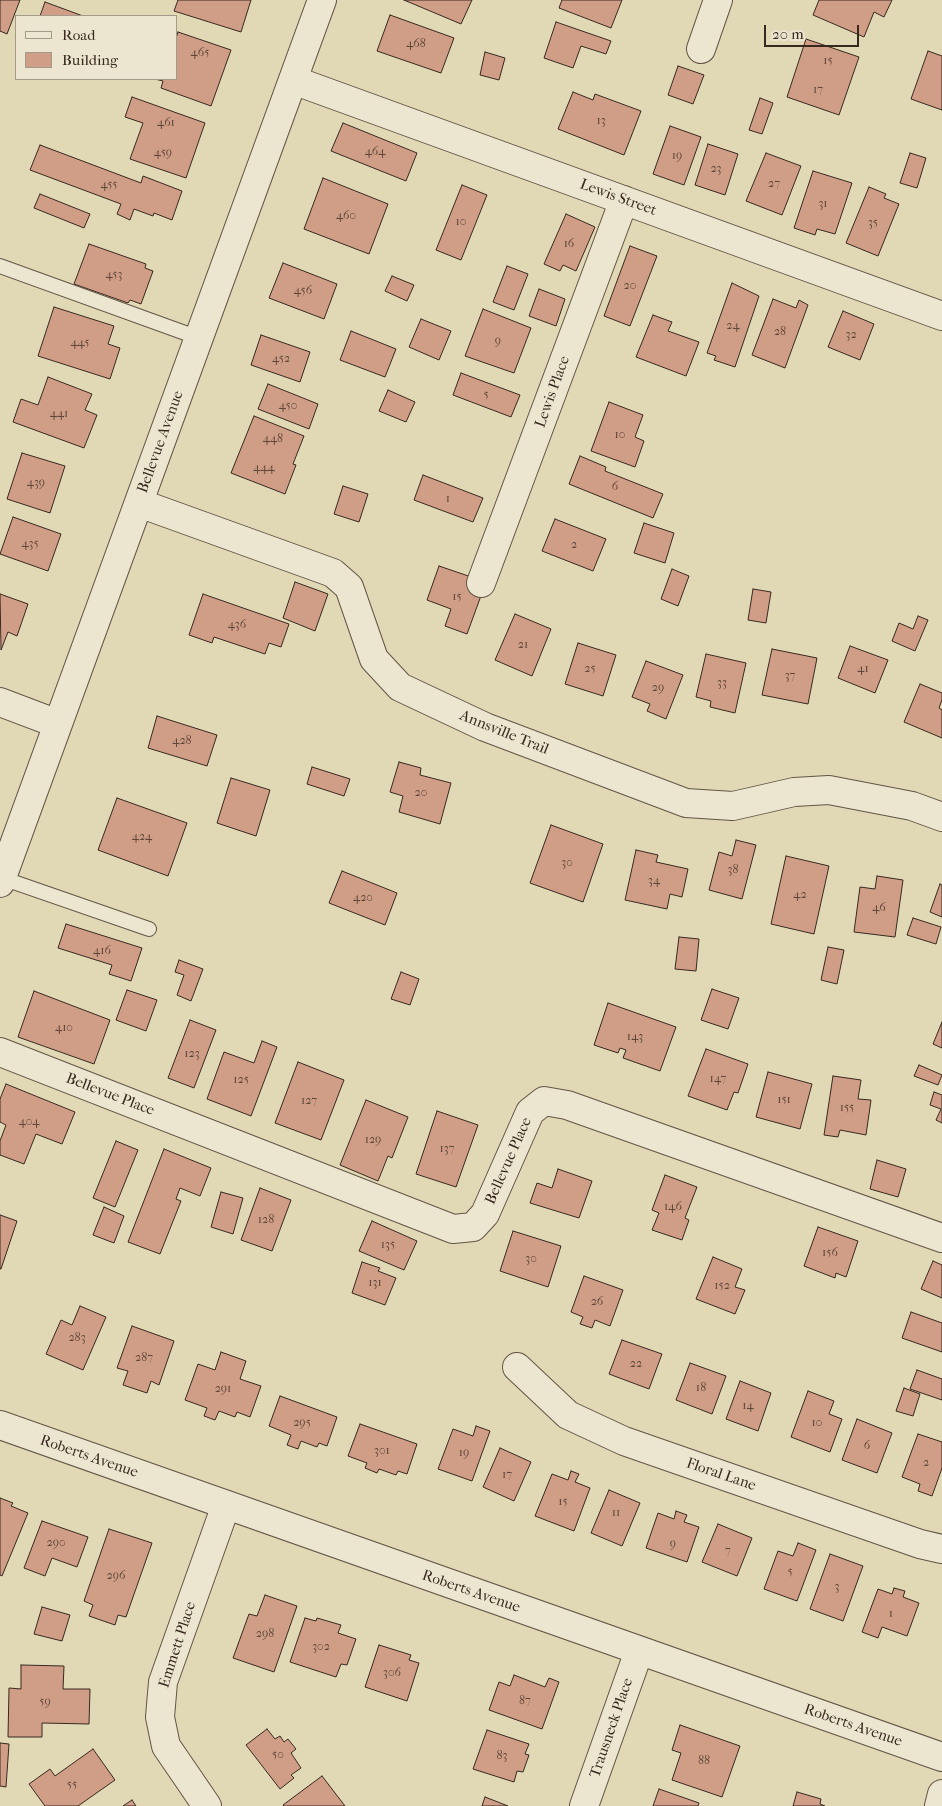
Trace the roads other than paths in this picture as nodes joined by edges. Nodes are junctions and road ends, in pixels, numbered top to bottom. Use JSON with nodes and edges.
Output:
{"nodes":[{"id":1,"x":322,"y":0,"type":"edge"},
{"id":2,"x":718,"y":0,"type":"edge"},
{"id":3,"x":701,"y":49,"type":"dead end"},
{"id":4,"x":293,"y":80,"type":"junction"},
{"id":5,"x":624,"y":200,"type":"junction"},
{"id":6,"x":0,"y":266,"type":"edge"},
{"id":7,"x":942,"y":316,"type":"edge"},
{"id":8,"x":199,"y":338,"type":"junction"},
{"id":9,"x":139,"y":503,"type":"junction"},
{"id":10,"x":481,"y":584,"type":"dead end"},
{"id":11,"x":0,"y":702,"type":"edge"},
{"id":12,"x":58,"y":724,"type":"junction"},
{"id":13,"x":942,"y":817,"type":"edge"},
{"id":14,"x":1,"y":881,"type":"edge"},
{"id":15,"x":149,"y":930,"type":"dead end"},
{"id":16,"x":0,"y":1052,"type":"edge"},
{"id":17,"x":942,"y":1238,"type":"edge"},
{"id":18,"x":517,"y":1367,"type":"dead end"},
{"id":19,"x":0,"y":1425,"type":"edge"},
{"id":20,"x":226,"y":1505,"type":"junction"},
{"id":21,"x":942,"y":1549,"type":"edge"},
{"id":22,"x":639,"y":1651,"type":"junction"},
{"id":23,"x":942,"y":1757,"type":"edge"},
{"id":24,"x":942,"y":1794,"type":"edge"},
{"id":25,"x":206,"y":1806,"type":"edge"},
{"id":26,"x":584,"y":1806,"type":"edge"},
{"id":27,"x":939,"y":1806,"type":"edge"}],
"edges":[{"from":1,"to":4,"type":"street","name":"Bellevue Avenue"},
{"from":2,"to":3,"type":"street"},
{"from":4,"to":5,"type":"street","name":"Lewis Street"},
{"from":4,"to":8,"type":"street","name":"Bellevue Avenue"},
{"from":5,"to":7,"type":"street","name":"Lewis Street"},
{"from":5,"to":10,"type":"street","name":"Lewis Place"},
{"from":6,"to":8,"type":"lane"},
{"from":8,"to":9,"type":"street","name":"Bellevue Avenue"},
{"from":9,"to":12,"type":"street","name":"Bellevue Avenue"},
{"from":9,"to":13,"type":"street","name":"Annsville Trail"},
{"from":11,"to":12,"type":"street"},
{"from":12,"to":14,"type":"street","name":"Bellevue Avenue"},
{"from":14,"to":15,"type":"lane"},
{"from":16,"to":17,"type":"street","name":"Bellevue Place"},
{"from":18,"to":21,"type":"street","name":"Floral Lane"},
{"from":19,"to":20,"type":"street","name":"Roberts Avenue"},
{"from":20,"to":22,"type":"street","name":"Roberts Avenue"},
{"from":20,"to":25,"type":"street","name":"Emmett Place"},
{"from":22,"to":23,"type":"street","name":"Roberts Avenue"},
{"from":22,"to":26,"type":"street","name":"Trausneck Place"},
{"from":24,"to":27,"type":"street"}]}
